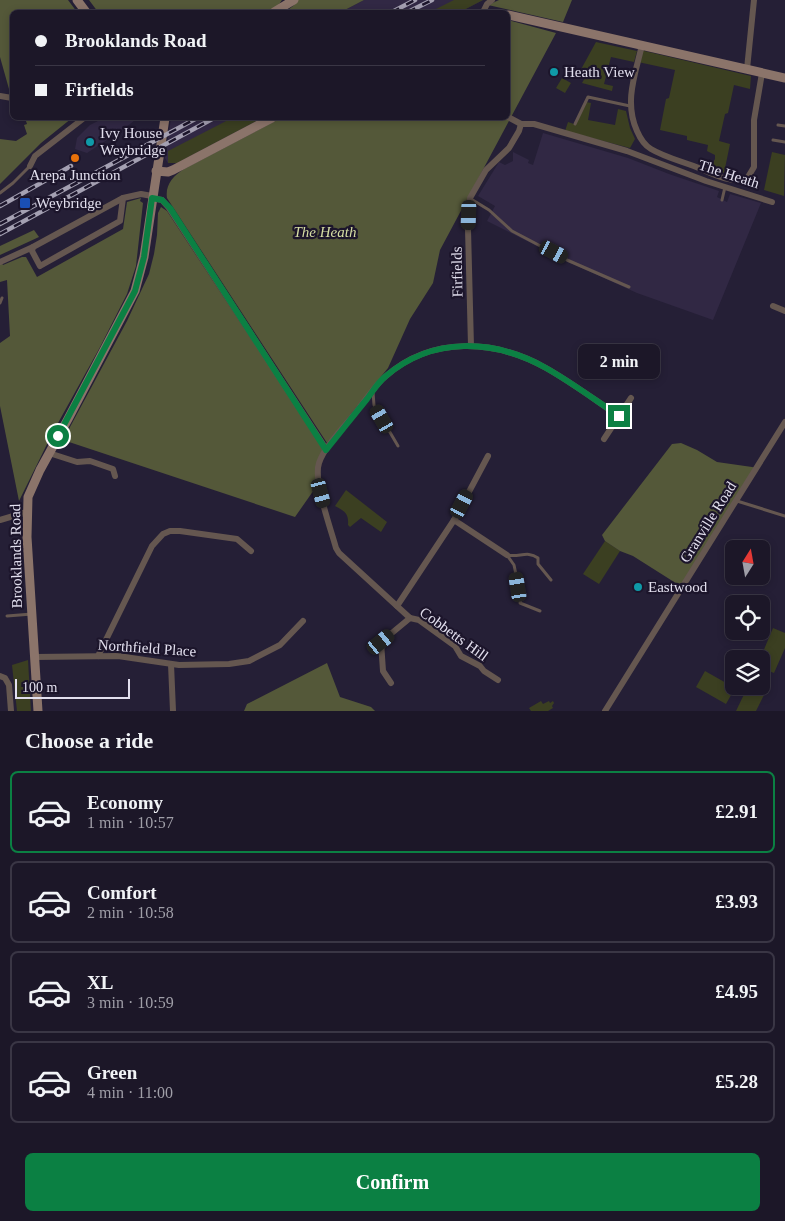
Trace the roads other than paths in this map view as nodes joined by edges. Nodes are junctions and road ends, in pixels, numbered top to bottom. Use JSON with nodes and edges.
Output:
{"nodes":[{"id":1,"x":294,"y":0,"type":"edge"},
{"id":2,"x":492,"y":0,"type":"edge"},
{"id":3,"x":754,"y":0,"type":"edge"},
{"id":4,"x":277,"y":10,"type":"edge"},
{"id":5,"x":484,"y":10,"type":"edge"},
{"id":6,"x":510,"y":15,"type":"edge"},
{"id":7,"x":642,"y":45,"type":"junction"},
{"id":8,"x":748,"y":69,"type":"junction"},
{"id":9,"x":762,"y":73,"type":"junction"},
{"id":10,"x":785,"y":78,"type":"edge"},
{"id":11,"x":630,"y":106,"type":"junction"},
{"id":12,"x":510,"y":118,"type":"edge"},
{"id":13,"x":81,"y":120,"type":"edge"},
{"id":14,"x":161,"y":120,"type":"edge"},
{"id":15,"x":165,"y":120,"type":"edge"},
{"id":16,"x":268,"y":120,"type":"edge"},
{"id":17,"x":521,"y":124,"type":"junction"},
{"id":18,"x":575,"y":124,"type":"dead end"},
{"id":19,"x":778,"y":125,"type":"dead end"},
{"id":20,"x":785,"y":126,"type":"edge"},
{"id":21,"x":163,"y":128,"type":"junction"},
{"id":22,"x":774,"y":140,"type":"dead end"},
{"id":23,"x":785,"y":142,"type":"edge"},
{"id":24,"x":30,"y":166,"type":"joint"},
{"id":25,"x":156,"y":171,"type":"junction"},
{"id":26,"x":725,"y":187,"type":"junction"},
{"id":27,"x":0,"y":193,"type":"edge"},
{"id":28,"x":152,"y":197,"type":"junction"},
{"id":29,"x":123,"y":198,"type":"junction"},
{"id":30,"x":470,"y":198,"type":"junction"},
{"id":31,"x":722,"y":200,"type":"dead end"},
{"id":32,"x":772,"y":202,"type":"dead end"},
{"id":33,"x":33,"y":247,"type":"junction"},
{"id":34,"x":0,"y":262,"type":"edge"},
{"id":35,"x":629,"y":287,"type":"dead end"},
{"id":36,"x":2,"y":298,"type":"dead end"},
{"id":37,"x":0,"y":303,"type":"edge"},
{"id":38,"x":773,"y":306,"type":"dead end"},
{"id":39,"x":785,"y":312,"type":"edge"},
{"id":40,"x":471,"y":346,"type":"junction"},
{"id":41,"x":373,"y":391,"type":"junction"},
{"id":42,"x":631,"y":398,"type":"dead end"},
{"id":43,"x":619,"y":416,"type":"junction"},
{"id":44,"x":785,"y":422,"type":"edge"},
{"id":45,"x":604,"y":439,"type":"dead end"},
{"id":46,"x":398,"y":446,"type":"dead end"},
{"id":47,"x":326,"y":450,"type":"junction"},
{"id":48,"x":49,"y":453,"type":"junction"},
{"id":49,"x":488,"y":456,"type":"dead end"},
{"id":50,"x":115,"y":476,"type":"dead end"},
{"id":51,"x":736,"y":501,"type":"junction"},
{"id":52,"x":27,"y":512,"type":"junction"},
{"id":53,"x":785,"y":516,"type":"edge"},
{"id":54,"x":0,"y":520,"type":"edge"},
{"id":55,"x":454,"y":520,"type":"junction"},
{"id":56,"x":251,"y":551,"type":"dead end"},
{"id":57,"x":506,"y":554,"type":"junction"},
{"id":58,"x":551,"y":580,"type":"dead end"},
{"id":59,"x":397,"y":606,"type":"junction"},
{"id":60,"x":540,"y":611,"type":"dead end"},
{"id":61,"x":32,"y":614,"type":"junction"},
{"id":62,"x":7,"y":616,"type":"dead end"},
{"id":63,"x":410,"y":618,"type":"junction"},
{"id":64,"x":303,"y":621,"type":"dead end"},
{"id":65,"x":98,"y":656,"type":"junction"},
{"id":66,"x":35,"y":657,"type":"junction"},
{"id":67,"x":171,"y":664,"type":"junction"},
{"id":68,"x":0,"y":676,"type":"edge"},
{"id":69,"x":386,"y":676,"type":"junction"},
{"id":70,"x":498,"y":680,"type":"dead end"},
{"id":71,"x":379,"y":681,"type":"dead end"},
{"id":72,"x":391,"y":683,"type":"dead end"},
{"id":73,"x":10,"y":711,"type":"edge"},
{"id":74,"x":38,"y":711,"type":"edge"},
{"id":75,"x":173,"y":711,"type":"edge"},
{"id":76,"x":605,"y":711,"type":"edge"}],
"edges":[{"from":1,"to":4,"type":"main road"},
{"from":2,"to":5,"type":"street"},
{"from":3,"to":8,"type":"street"},
{"from":6,"to":7,"type":"main road"},
{"from":7,"to":8,"type":"main road"},
{"from":7,"to":11,"type":"street"},
{"from":8,"to":9,"type":"main road"},
{"from":9,"to":10,"type":"main road"},
{"from":9,"to":11,"type":"street"},
{"from":11,"to":18,"type":"lane"},
{"from":12,"to":17,"type":"street","name":"The Heath"},
{"from":13,"to":24,"type":"street"},
{"from":14,"to":21,"type":"main road"},
{"from":15,"to":21,"type":"main road","name":"Brooklands Road"},
{"from":16,"to":25,"type":"main road"},
{"from":17,"to":26,"type":"street","name":"The Heath"},
{"from":17,"to":30,"type":"street"},
{"from":19,"to":20,"type":"lane"},
{"from":21,"to":25,"type":"main road","name":"Brooklands Road"},
{"from":22,"to":23,"type":"lane"},
{"from":24,"to":27,"type":"lane"},
{"from":25,"to":28,"type":"main road","name":"Brooklands Road"},
{"from":26,"to":31,"type":"lane"},
{"from":26,"to":32,"type":"street","name":"The Heath"},
{"from":28,"to":29,"type":"street"},
{"from":28,"to":47,"type":"street"},
{"from":28,"to":48,"type":"main road","name":"Brooklands Road"},
{"from":29,"to":33,"type":"street"},
{"from":29,"to":33,"type":"street"},
{"from":30,"to":35,"type":"lane"},
{"from":30,"to":40,"type":"street","name":"Firfields"},
{"from":33,"to":34,"type":"street"},
{"from":36,"to":37,"type":"lane"},
{"from":38,"to":39,"type":"street"},
{"from":40,"to":41,"type":"street"},
{"from":40,"to":43,"type":"street"},
{"from":41,"to":46,"type":"lane"},
{"from":41,"to":47,"type":"street"},
{"from":42,"to":43,"type":"street"},
{"from":43,"to":45,"type":"street"},
{"from":44,"to":51,"type":"street","name":"Granville Road"},
{"from":47,"to":59,"type":"street","name":"Cobbetts Hill"},
{"from":48,"to":50,"type":"street"},
{"from":48,"to":52,"type":"main road","name":"Brooklands Road"},
{"from":49,"to":55,"type":"street","name":"Cobbetts Hill"},
{"from":51,"to":53,"type":"lane"},
{"from":51,"to":76,"type":"street","name":"Granville Road"},
{"from":52,"to":54,"type":"street"},
{"from":52,"to":61,"type":"main road","name":"Brooklands Road"},
{"from":55,"to":57,"type":"street"},
{"from":55,"to":59,"type":"street","name":"Cobbetts Hill"},
{"from":56,"to":65,"type":"street"},
{"from":57,"to":58,"type":"lane"},
{"from":57,"to":60,"type":"lane"},
{"from":59,"to":63,"type":"street","name":"Cobbetts Hill"},
{"from":61,"to":62,"type":"lane"},
{"from":61,"to":66,"type":"main road","name":"Brooklands Road"},
{"from":63,"to":69,"type":"street"},
{"from":63,"to":70,"type":"street","name":"Cobbetts Hill"},
{"from":64,"to":67,"type":"street","name":"Northfield Place"},
{"from":65,"to":66,"type":"street","name":"Northfield Place"},
{"from":65,"to":67,"type":"street","name":"Northfield Place"},
{"from":66,"to":74,"type":"main road","name":"Brooklands Road"},
{"from":67,"to":75,"type":"street"},
{"from":68,"to":73,"type":"street"},
{"from":69,"to":71,"type":"street"},
{"from":69,"to":72,"type":"street"}]}
